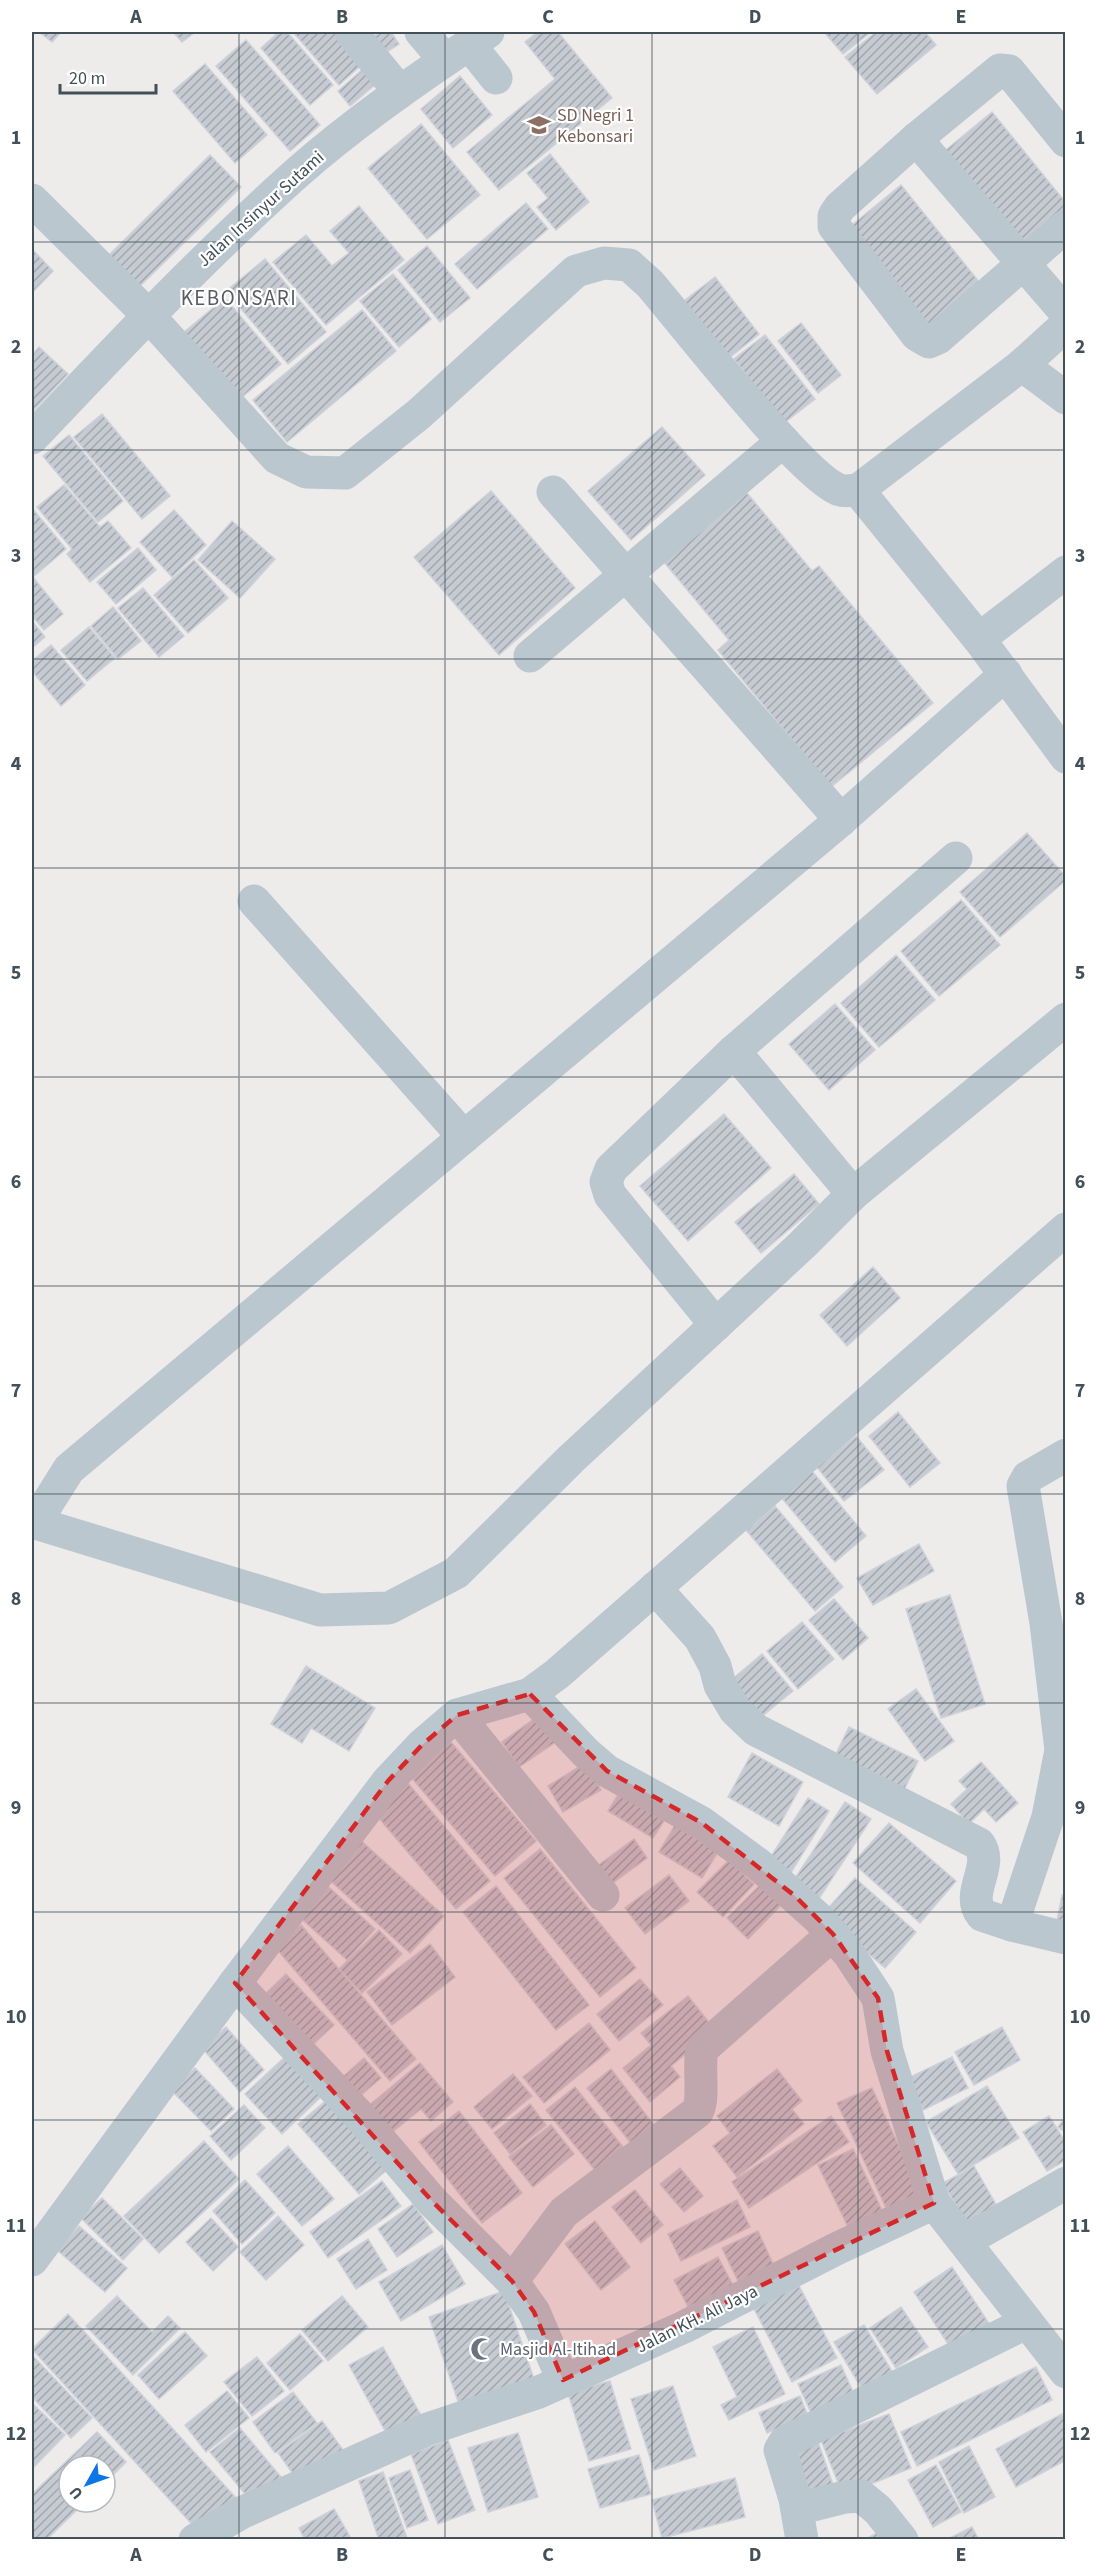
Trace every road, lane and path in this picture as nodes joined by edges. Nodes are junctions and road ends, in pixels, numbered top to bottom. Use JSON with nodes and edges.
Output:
{"nodes":[{"id":1,"x":351,"y":32,"type":"edge"},
{"id":2,"x":421,"y":32,"type":"edge"},
{"id":3,"x":467,"y":45,"type":"edge"},
{"id":4,"x":496,"y":78,"type":"dead end"},
{"id":5,"x":400,"y":92,"type":"junction"},
{"id":6,"x":916,"y":139,"type":"junction"},
{"id":7,"x":1065,"y":141,"type":"edge"},
{"id":8,"x":32,"y":200,"type":"edge"},
{"id":9,"x":1065,"y":226,"type":"edge"},
{"id":10,"x":1024,"y":262,"type":"junction"},
{"id":11,"x":1065,"y":313,"type":"edge"},
{"id":12,"x":148,"y":315,"type":"junction"},
{"id":13,"x":1065,"y":325,"type":"edge"},
{"id":14,"x":1022,"y":365,"type":"junction"},
{"id":15,"x":1065,"y":398,"type":"edge"},
{"id":16,"x":32,"y":438,"type":"edge"},
{"id":17,"x":783,"y":441,"type":"junction"},
{"id":18,"x":858,"y":490,"type":"junction"},
{"id":19,"x":552,"y":492,"type":"dead end"},
{"id":20,"x":627,"y":573,"type":"junction"},
{"id":21,"x":1065,"y":573,"type":"edge"},
{"id":22,"x":979,"y":639,"type":"junction"},
{"id":23,"x":530,"y":656,"type":"dead end"},
{"id":24,"x":1006,"y":674,"type":"junction"},
{"id":25,"x":1065,"y":757,"type":"edge"},
{"id":26,"x":841,"y":820,"type":"junction"},
{"id":27,"x":956,"y":858,"type":"dead end"},
{"id":28,"x":254,"y":901,"type":"dead end"},
{"id":29,"x":1065,"y":1018,"type":"edge"},
{"id":30,"x":734,"y":1051,"type":"junction"},
{"id":31,"x":465,"y":1137,"type":"junction"},
{"id":32,"x":853,"y":1194,"type":"junction"},
{"id":33,"x":1065,"y":1228,"type":"edge"},
{"id":34,"x":716,"y":1325,"type":"junction"},
{"id":35,"x":1065,"y":1455,"type":"edge"},
{"id":36,"x":33,"y":1523,"type":"edge"},
{"id":37,"x":655,"y":1588,"type":"junction"},
{"id":38,"x":530,"y":1694,"type":"junction"},
{"id":39,"x":457,"y":1715,"type":"junction"},
{"id":40,"x":603,"y":1895,"type":"dead end"},
{"id":41,"x":1012,"y":1925,"type":"junction"},
{"id":42,"x":833,"y":1934,"type":"junction"},
{"id":43,"x":1065,"y":1938,"type":"edge"},
{"id":44,"x":235,"y":1983,"type":"junction"},
{"id":45,"x":1065,"y":2183,"type":"edge"},
{"id":46,"x":934,"y":2204,"type":"junction"},
{"id":47,"x":965,"y":2241,"type":"junction"},
{"id":48,"x":32,"y":2260,"type":"edge"},
{"id":49,"x":512,"y":2281,"type":"junction"},
{"id":50,"x":1026,"y":2323,"type":"junction"},
{"id":51,"x":1065,"y":2372,"type":"edge"},
{"id":52,"x":564,"y":2380,"type":"junction"},
{"id":53,"x":800,"y":2524,"type":"edge"},
{"id":54,"x":195,"y":2540,"type":"edge"},
{"id":55,"x":902,"y":2540,"type":"edge"}],
"edges":[{"from":1,"to":5,"type":"street"},
{"from":2,"to":3,"type":"street"},
{"from":3,"to":4,"type":"street"},
{"from":3,"to":5,"type":"street","name":"Jalan Insinyur Sutami"},
{"from":5,"to":12,"type":"street","name":"Jalan Insinyur Sutami"},
{"from":6,"to":7,"type":"street"},
{"from":6,"to":10,"type":"street"},
{"from":6,"to":10,"type":"street"},
{"from":8,"to":12,"type":"street"},
{"from":9,"to":10,"type":"street"},
{"from":10,"to":11,"type":"street"},
{"from":12,"to":16,"type":"street","name":"Jalan Insinyur Sutami"},
{"from":12,"to":17,"type":"street"},
{"from":13,"to":14,"type":"street"},
{"from":14,"to":15,"type":"street"},
{"from":14,"to":18,"type":"street"},
{"from":17,"to":18,"type":"street"},
{"from":17,"to":20,"type":"street"},
{"from":18,"to":22,"type":"street"},
{"from":19,"to":20,"type":"street"},
{"from":20,"to":23,"type":"street"},
{"from":20,"to":26,"type":"street"},
{"from":21,"to":22,"type":"street"},
{"from":22,"to":24,"type":"street"},
{"from":24,"to":25,"type":"street"},
{"from":24,"to":26,"type":"street"},
{"from":26,"to":31,"type":"street"},
{"from":27,"to":30,"type":"street"},
{"from":28,"to":31,"type":"street"},
{"from":29,"to":32,"type":"street"},
{"from":30,"to":32,"type":"street"},
{"from":30,"to":34,"type":"street"},
{"from":31,"to":36,"type":"street"},
{"from":32,"to":34,"type":"street"},
{"from":33,"to":37,"type":"street"},
{"from":34,"to":36,"type":"street"},
{"from":35,"to":41,"type":"street"},
{"from":37,"to":38,"type":"street"},
{"from":37,"to":41,"type":"street"},
{"from":38,"to":39,"type":"street"},
{"from":38,"to":42,"type":"street"},
{"from":39,"to":40,"type":"street"},
{"from":39,"to":44,"type":"street"},
{"from":41,"to":43,"type":"street"},
{"from":42,"to":46,"type":"street"},
{"from":42,"to":49,"type":"street"},
{"from":44,"to":48,"type":"street"},
{"from":44,"to":49,"type":"street"},
{"from":45,"to":47,"type":"street"},
{"from":46,"to":47,"type":"street"},
{"from":46,"to":52,"type":"street","name":"Jalan KH. Ali Jaya"},
{"from":47,"to":50,"type":"street"},
{"from":49,"to":52,"type":"street"},
{"from":50,"to":51,"type":"street"},
{"from":50,"to":53,"type":"street"},
{"from":52,"to":54,"type":"street","name":"Jalan KH. Ali Jaya"},
{"from":53,"to":55,"type":"street"}]}
